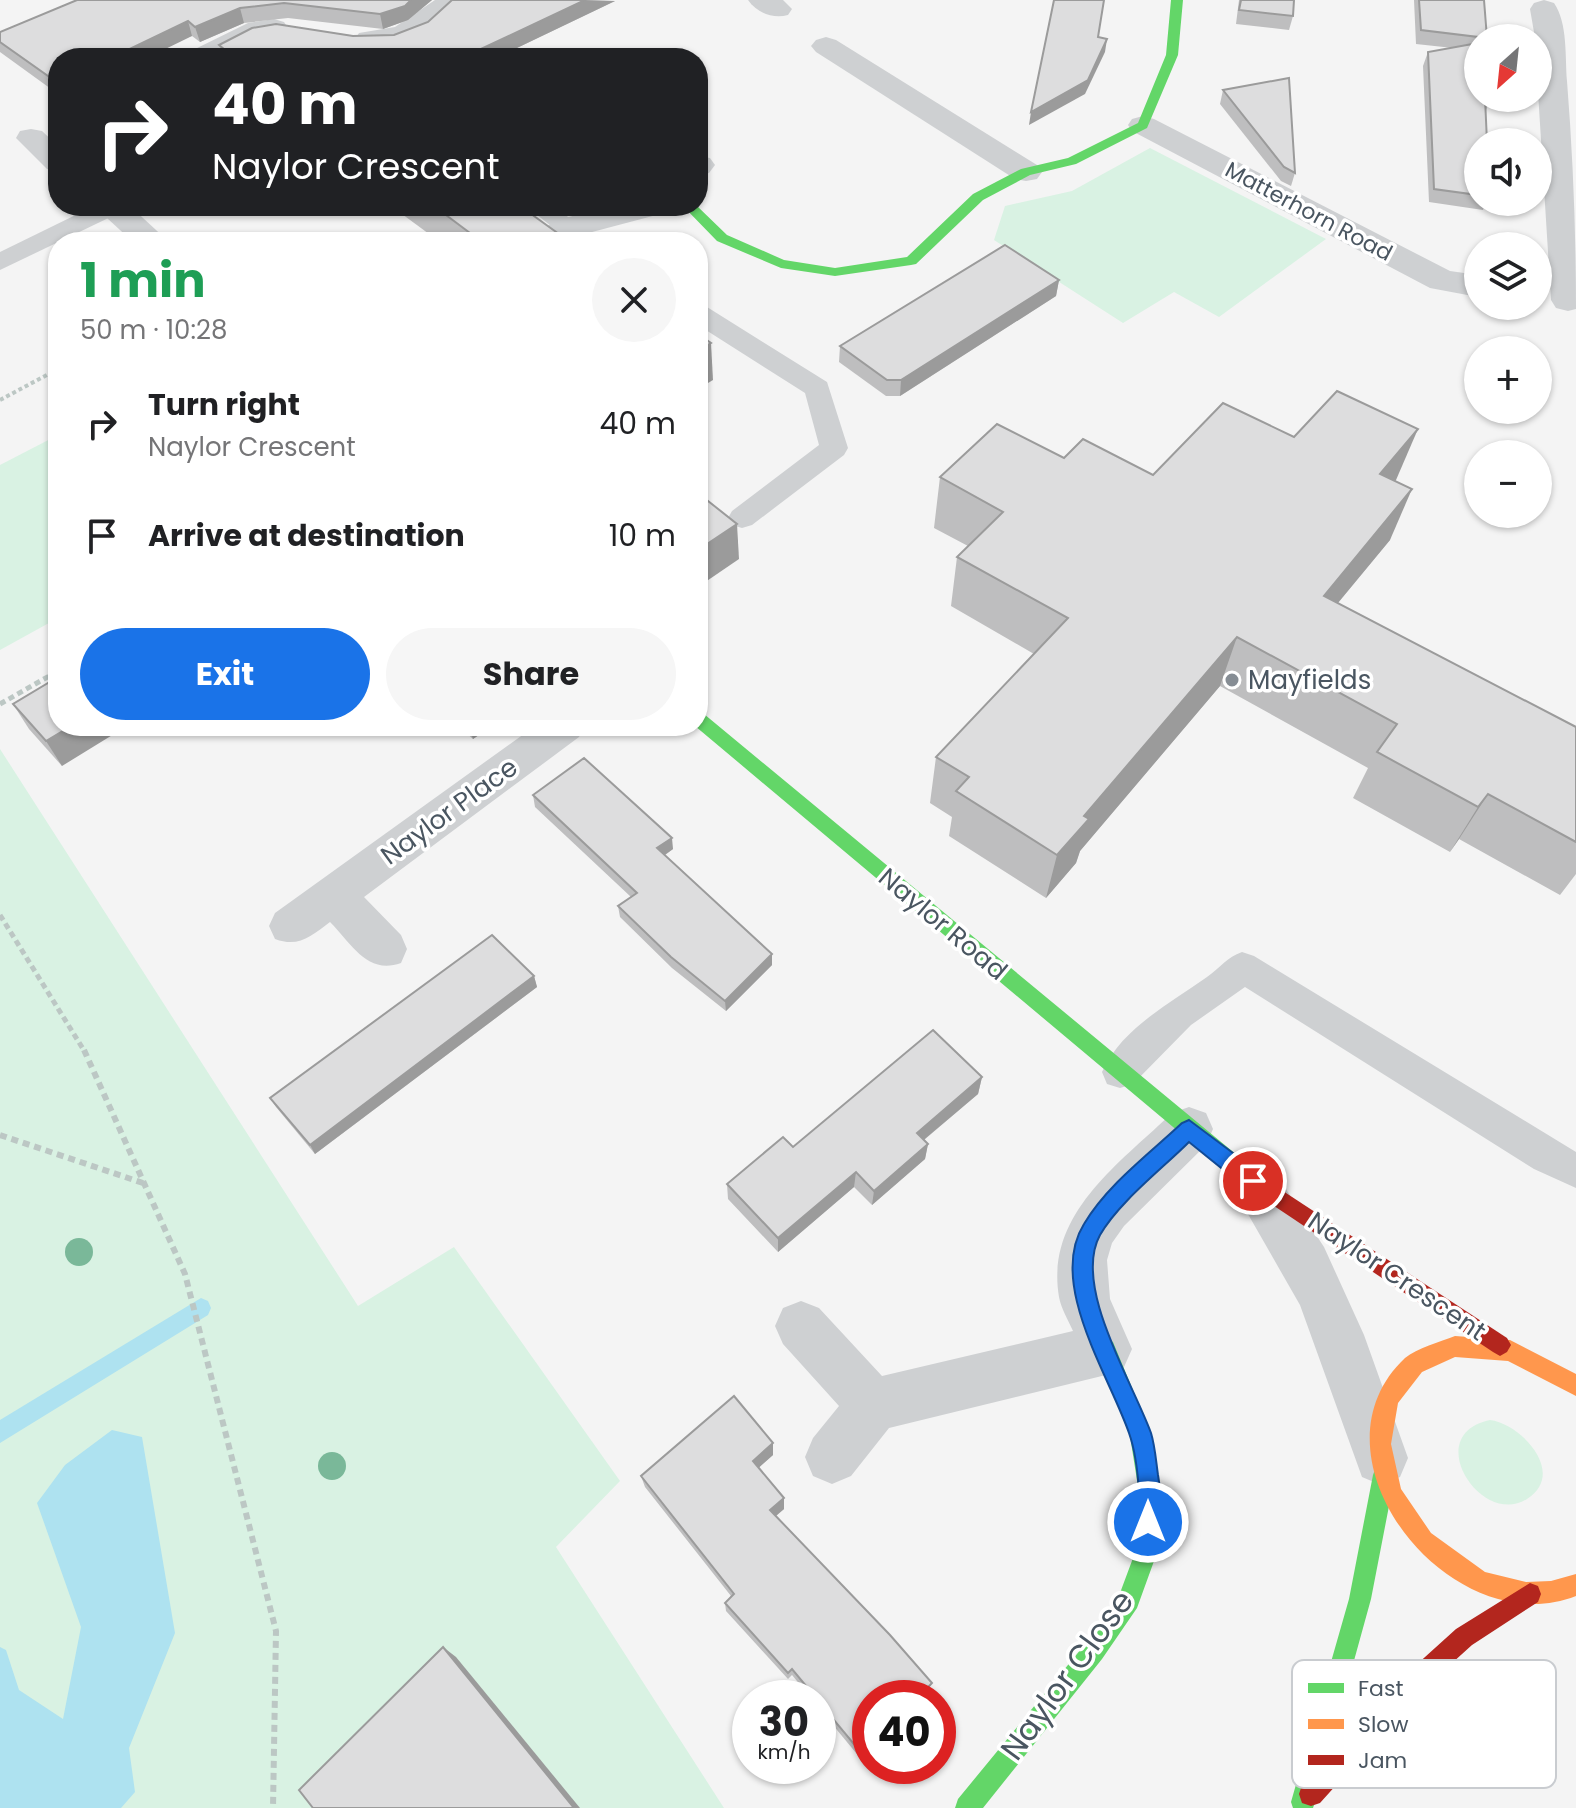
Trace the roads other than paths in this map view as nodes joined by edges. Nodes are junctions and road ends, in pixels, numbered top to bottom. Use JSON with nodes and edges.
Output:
{"nodes":[{"id":1,"x":452,"y":0,"type":"edge"},
{"id":2,"x":1177,"y":0,"type":"edge"},
{"id":3,"x":268,"y":14,"type":"edge"},
{"id":4,"x":1556,"y":29,"type":"edge"},
{"id":5,"x":302,"y":30,"type":"edge"},
{"id":6,"x":348,"y":39,"type":"edge"},
{"id":7,"x":826,"y":46,"type":"dead end"},
{"id":8,"x":219,"y":48,"type":"edge"},
{"id":9,"x":1143,"y":125,"type":"junction"},
{"id":10,"x":44,"y":132,"type":"edge"},
{"id":11,"x":0,"y":134,"type":"edge"},
{"id":12,"x":1026,"y":172,"type":"junction"},
{"id":13,"x":93,"y":216,"type":"edge"},
{"id":14,"x":122,"y":216,"type":"edge"},
{"id":15,"x":547,"y":216,"type":"edge"},
{"id":16,"x":626,"y":216,"type":"edge"},
{"id":17,"x":700,"y":216,"type":"edge"},
{"id":18,"x":61,"y":232,"type":"edge"},
{"id":19,"x":141,"y":232,"type":"edge"},
{"id":20,"x":561,"y":232,"type":"edge"},
{"id":21,"x":582,"y":232,"type":"edge"},
{"id":22,"x":48,"y":238,"type":"edge"},
{"id":23,"x":0,"y":262,"type":"edge"},
{"id":24,"x":1464,"y":284,"type":"edge"},
{"id":25,"x":1561,"y":299,"type":"edge"},
{"id":26,"x":708,"y":319,"type":"edge"},
{"id":27,"x":742,"y":518,"type":"dead end"},
{"id":28,"x":708,"y":727,"type":"edge"},
{"id":29,"x":551,"y":736,"type":"edge"},
{"id":30,"x":333,"y":895,"type":"junction"},
{"id":31,"x":291,"y":926,"type":"dead end"},
{"id":32,"x":385,"y":949,"type":"dead end"},
{"id":33,"x":1120,"y":1072,"type":"junction"},
{"id":34,"x":1189,"y":1129,"type":"junction"},
{"id":35,"x":1576,"y":1170,"type":"edge"},
{"id":36,"x":1253,"y":1181,"type":"junction"},
{"id":37,"x":801,"y":1326,"type":"dead end"},
{"id":38,"x":1507,"y":1347,"type":"junction"},
{"id":39,"x":1106,"y":1349,"type":"junction"},
{"id":40,"x":1560,"y":1354,"type":"dead end"},
{"id":41,"x":1576,"y":1385,"type":"edge"},
{"id":42,"x":873,"y":1405,"type":"junction"},
{"id":43,"x":832,"y":1457,"type":"dead end"},
{"id":44,"x":1383,"y":1468,"type":"junction"},
{"id":45,"x":1576,"y":1585,"type":"edge"},
{"id":46,"x":1530,"y":1594,"type":"junction"},
{"id":47,"x":1343,"y":1660,"type":"edge"},
{"id":48,"x":1439,"y":1660,"type":"edge"},
{"id":49,"x":1317,"y":1788,"type":"edge"},
{"id":50,"x":1301,"y":1805,"type":"edge"},
{"id":51,"x":967,"y":1808,"type":"edge"}],
"edges":[{"from":1,"to":6,"type":"street"},
{"from":2,"to":9,"type":"street"},
{"from":3,"to":5,"type":"street"},
{"from":3,"to":8,"type":"street"},
{"from":4,"to":25,"type":"street"},
{"from":7,"to":12,"type":"street"},
{"from":9,"to":12,"type":"street"},
{"from":9,"to":24,"type":"street","name":"Matterhorn Road"},
{"from":10,"to":11,"type":"street"},
{"from":12,"to":17,"type":"street"},
{"from":13,"to":18,"type":"lane"},
{"from":14,"to":19,"type":"street"},
{"from":15,"to":20,"type":"lane"},
{"from":16,"to":21,"type":"street"},
{"from":22,"to":23,"type":"lane"},
{"from":26,"to":27,"type":"lane"},
{"from":28,"to":33,"type":"street","name":"Naylor Road"},
{"from":29,"to":30,"type":"street","name":"Naylor Place"},
{"from":30,"to":31,"type":"street","name":"Naylor Place"},
{"from":30,"to":32,"type":"street"},
{"from":33,"to":34,"type":"street","name":"Naylor Road"},
{"from":33,"to":35,"type":"lane"},
{"from":34,"to":36,"type":"street","name":"Naylor Crescent"},
{"from":34,"to":39,"type":"street","name":"Naylor Close"},
{"from":36,"to":38,"type":"street","name":"Naylor Crescent"},
{"from":36,"to":44,"type":"street","name":"Naylor Crescent"},
{"from":37,"to":42,"type":"street"},
{"from":38,"to":40,"type":"street"},
{"from":38,"to":41,"type":"street","name":"Naylor Crescent"},
{"from":38,"to":44,"type":"street"},
{"from":39,"to":42,"type":"street"},
{"from":39,"to":51,"type":"street","name":"Naylor Close"},
{"from":42,"to":43,"type":"street"},
{"from":44,"to":46,"type":"street"},
{"from":44,"to":47,"type":"street"},
{"from":45,"to":46,"type":"street"},
{"from":46,"to":48,"type":"street"},
{"from":49,"to":50,"type":"street"}]}
